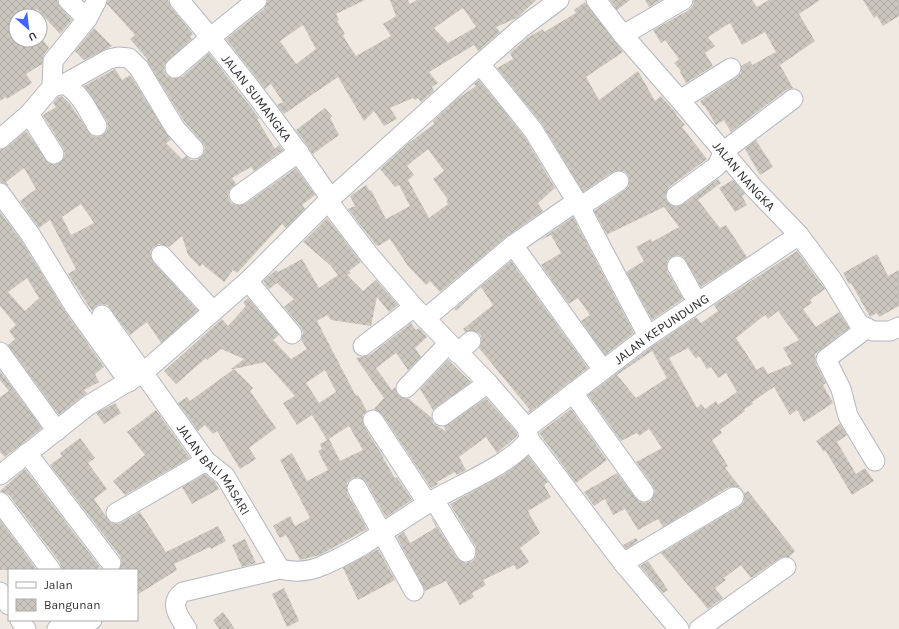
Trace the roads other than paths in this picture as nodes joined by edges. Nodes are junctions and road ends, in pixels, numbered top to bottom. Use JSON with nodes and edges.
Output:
{"nodes":[{"id":1,"x":68,"y":0,"type":"edge"},
{"id":2,"x":97,"y":0,"type":"edge"},
{"id":3,"x":179,"y":0,"type":"edge"},
{"id":4,"x":257,"y":0,"type":"edge"},
{"id":5,"x":559,"y":0,"type":"edge"},
{"id":6,"x":596,"y":0,"type":"edge"},
{"id":7,"x":683,"y":0,"type":"edge"},
{"id":8,"x":86,"y":19,"type":"junction"},
{"id":9,"x":623,"y":35,"type":"junction"},
{"id":10,"x":211,"y":37,"type":"junction"},
{"id":11,"x":480,"y":64,"type":"junction"},
{"id":12,"x":731,"y":68,"type":"dead end"},
{"id":13,"x":163,"y":78,"type":"junction"},
{"id":14,"x":58,"y":86,"type":"junction"},
{"id":15,"x":793,"y":98,"type":"dead end"},
{"id":16,"x":680,"y":100,"type":"junction"},
{"id":17,"x":29,"y":114,"type":"junction"},
{"id":18,"x":97,"y":126,"type":"dead end"},
{"id":19,"x":0,"y":139,"type":"edge"},
{"id":20,"x":194,"y":149,"type":"dead end"},
{"id":21,"x":299,"y":152,"type":"junction"},
{"id":22,"x":724,"y":152,"type":"junction"},
{"id":23,"x":54,"y":154,"type":"dead end"},
{"id":24,"x":620,"y":181,"type":"dead end"},
{"id":25,"x":0,"y":193,"type":"edge"},
{"id":26,"x":239,"y":194,"type":"dead end"},
{"id":27,"x":676,"y":196,"type":"dead end"},
{"id":28,"x":330,"y":200,"type":"junction"},
{"id":29,"x":578,"y":204,"type":"junction"},
{"id":30,"x":799,"y":235,"type":"junction"},
{"id":31,"x":513,"y":245,"type":"junction"},
{"id":32,"x":161,"y":255,"type":"dead end"},
{"id":33,"x":676,"y":266,"type":"dead end"},
{"id":34,"x":248,"y":281,"type":"junction"},
{"id":35,"x":698,"y":302,"type":"junction"},
{"id":36,"x":213,"y":311,"type":"junction"},
{"id":37,"x":420,"y":313,"type":"junction"},
{"id":38,"x":102,"y":315,"type":"dead end"},
{"id":39,"x":899,"y":327,"type":"edge"},
{"id":40,"x":867,"y":328,"type":"junction"},
{"id":41,"x":292,"y":334,"type":"dead end"},
{"id":42,"x":648,"y":336,"type":"junction"},
{"id":43,"x":363,"y":346,"type":"dead end"},
{"id":44,"x":459,"y":346,"type":"junction"},
{"id":45,"x":0,"y":352,"type":"edge"},
{"id":46,"x":603,"y":370,"type":"junction"},
{"id":47,"x":137,"y":377,"type":"junction"},
{"id":48,"x":488,"y":383,"type":"junction"},
{"id":49,"x":406,"y":388,"type":"dead end"},
{"id":50,"x":573,"y":393,"type":"junction"},
{"id":51,"x":442,"y":416,"type":"dead end"},
{"id":52,"x":373,"y":420,"type":"dead end"},
{"id":53,"x":58,"y":431,"type":"junction"},
{"id":54,"x":528,"y":434,"type":"junction"},
{"id":55,"x":27,"y":453,"type":"junction"},
{"id":56,"x":206,"y":461,"type":"junction"},
{"id":57,"x":875,"y":461,"type":"dead end"},
{"id":58,"x":0,"y":475,"type":"edge"},
{"id":59,"x":357,"y":488,"type":"dead end"},
{"id":60,"x":644,"y":492,"type":"dead end"},
{"id":61,"x":734,"y":497,"type":"dead end"},
{"id":62,"x":0,"y":502,"type":"edge"},
{"id":63,"x":431,"y":502,"type":"junction"},
{"id":64,"x":116,"y":513,"type":"dead end"},
{"id":65,"x":382,"y":534,"type":"junction"},
{"id":66,"x":466,"y":552,"type":"dead end"},
{"id":67,"x":111,"y":563,"type":"dead end"},
{"id":68,"x":623,"y":563,"type":"junction"},
{"id":69,"x":786,"y":566,"type":"dead end"},
{"id":70,"x":50,"y":569,"type":"edge"},
{"id":71,"x":280,"y":569,"type":"junction"},
{"id":72,"x":414,"y":591,"type":"dead end"},
{"id":73,"x":0,"y":592,"type":"edge"},
{"id":74,"x":8,"y":604,"type":"edge"},
{"id":75,"x":88,"y":621,"type":"edge"},
{"id":76,"x":57,"y":629,"type":"edge"},
{"id":77,"x":187,"y":629,"type":"edge"},
{"id":78,"x":679,"y":629,"type":"edge"},
{"id":79,"x":699,"y":629,"type":"edge"}],
"edges":[{"from":1,"to":8,"type":"street"},
{"from":2,"to":8,"type":"street"},
{"from":3,"to":10,"type":"street","name":"JALAN SUMANGKA"},
{"from":4,"to":10,"type":"street"},
{"from":5,"to":11,"type":"street"},
{"from":6,"to":9,"type":"street","name":"JALAN NANGKA"},
{"from":7,"to":9,"type":"street"},
{"from":8,"to":14,"type":"street"},
{"from":9,"to":16,"type":"street","name":"JALAN NANGKA"},
{"from":10,"to":13,"type":"street"},
{"from":10,"to":21,"type":"street","name":"JALAN SUMANGKA"},
{"from":11,"to":28,"type":"street"},
{"from":11,"to":29,"type":"street"},
{"from":12,"to":16,"type":"street"},
{"from":13,"to":14,"type":"street"},
{"from":13,"to":20,"type":"street"},
{"from":14,"to":17,"type":"street"},
{"from":14,"to":18,"type":"street"},
{"from":15,"to":22,"type":"street"},
{"from":16,"to":22,"type":"street","name":"JALAN NANGKA"},
{"from":17,"to":19,"type":"street"},
{"from":17,"to":23,"type":"street"},
{"from":21,"to":26,"type":"street"},
{"from":21,"to":28,"type":"street","name":"JALAN SUMANGKA"},
{"from":22,"to":27,"type":"street"},
{"from":22,"to":30,"type":"street","name":"JALAN NANGKA"},
{"from":24,"to":29,"type":"street"},
{"from":25,"to":47,"type":"street"},
{"from":28,"to":34,"type":"street"},
{"from":28,"to":37,"type":"street","name":"JALAN SUMANGKA"},
{"from":29,"to":31,"type":"street"},
{"from":29,"to":42,"type":"street"},
{"from":30,"to":35,"type":"street","name":"JALAN KEPUNDUNG"},
{"from":30,"to":40,"type":"street","name":"JALAN NANGKA"},
{"from":31,"to":37,"type":"street"},
{"from":31,"to":46,"type":"street"},
{"from":32,"to":36,"type":"street"},
{"from":33,"to":35,"type":"street"},
{"from":34,"to":36,"type":"street"},
{"from":34,"to":41,"type":"street"},
{"from":35,"to":42,"type":"street","name":"JALAN KEPUNDUNG"},
{"from":36,"to":47,"type":"street"},
{"from":37,"to":43,"type":"street"},
{"from":37,"to":44,"type":"street","name":"JALAN SUMANGKA"},
{"from":38,"to":47,"type":"street"},
{"from":39,"to":40,"type":"street"},
{"from":40,"to":57,"type":"street"},
{"from":42,"to":46,"type":"street","name":"JALAN KEPUNDUNG"},
{"from":44,"to":48,"type":"street","name":"JALAN SUMANGKA"},
{"from":44,"to":49,"type":"street"},
{"from":45,"to":53,"type":"street"},
{"from":46,"to":50,"type":"street","name":"JALAN KEPUNDUNG"},
{"from":47,"to":53,"type":"street"},
{"from":47,"to":56,"type":"street","name":"JALAN BALI MASARI"},
{"from":48,"to":51,"type":"street"},
{"from":48,"to":54,"type":"street","name":"JALAN SUMANGKA"},
{"from":50,"to":54,"type":"street","name":"JALAN KEPUNDUNG"},
{"from":50,"to":60,"type":"street"},
{"from":52,"to":63,"type":"street"},
{"from":53,"to":55,"type":"street"},
{"from":54,"to":63,"type":"street","name":"JALAN KEPUNDUNG"},
{"from":54,"to":68,"type":"street","name":"JALAN SUMANGKA"},
{"from":55,"to":58,"type":"street"},
{"from":55,"to":67,"type":"street"},
{"from":56,"to":64,"type":"street"},
{"from":56,"to":71,"type":"street","name":"JALAN BALI MASARI"},
{"from":59,"to":65,"type":"street"},
{"from":61,"to":68,"type":"street"},
{"from":62,"to":70,"type":"street"},
{"from":63,"to":65,"type":"street","name":"JALAN KEPUNDUNG"},
{"from":63,"to":66,"type":"street"},
{"from":65,"to":71,"type":"street","name":"JALAN KEPUNDUNG"},
{"from":65,"to":72,"type":"street"},
{"from":68,"to":78,"type":"street","name":"JALAN SUMANGKA"},
{"from":69,"to":79,"type":"street"},
{"from":71,"to":77,"type":"street","name":"JALAN KEPUNDUNG"},
{"from":73,"to":74,"type":"street"},
{"from":75,"to":76,"type":"street"}]}
